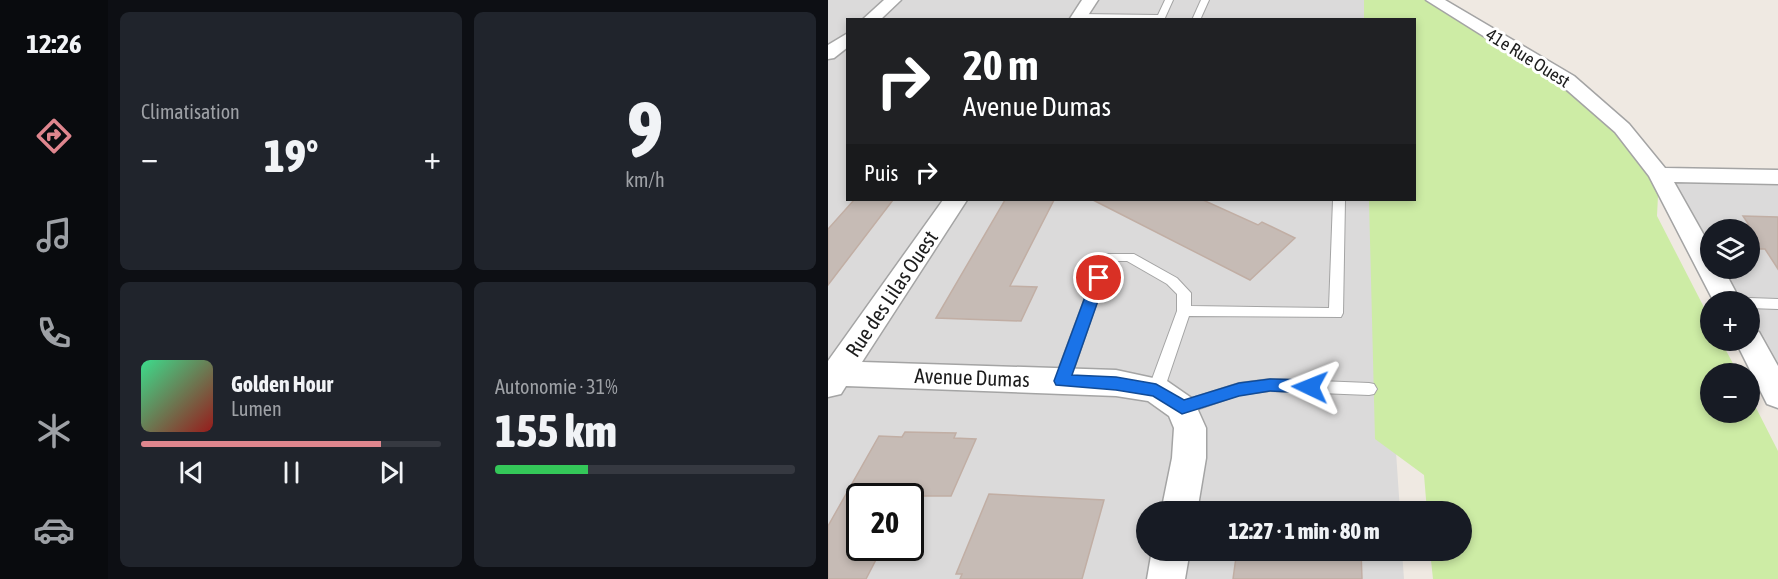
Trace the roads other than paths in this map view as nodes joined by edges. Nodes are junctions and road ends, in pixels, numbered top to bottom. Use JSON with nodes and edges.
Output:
{"nodes":[{"id":1,"x":893,"y":0,"type":"edge"},
{"id":2,"x":1090,"y":0,"type":"edge"},
{"id":3,"x":1169,"y":0,"type":"edge"},
{"id":4,"x":1205,"y":0,"type":"edge"},
{"id":5,"x":1436,"y":1,"type":"edge"},
{"id":6,"x":872,"y":18,"type":"edge"},
{"id":7,"x":1078,"y":18,"type":"edge"},
{"id":8,"x":1160,"y":18,"type":"edge"},
{"id":9,"x":1197,"y":18,"type":"edge"},
{"id":10,"x":846,"y":40,"type":"edge"},
{"id":11,"x":828,"y":54,"type":"edge"},
{"id":12,"x":1659,"y":175,"type":"junction"},
{"id":13,"x":1778,"y":177,"type":"edge"},
{"id":14,"x":954,"y":201,"type":"edge"},
{"id":15,"x":1339,"y":201,"type":"edge"},
{"id":16,"x":1722,"y":291,"type":"edge"},
{"id":17,"x":1760,"y":303,"type":"edge"},
{"id":18,"x":1778,"y":304,"type":"edge"},
{"id":19,"x":1184,"y":311,"type":"junction"},
{"id":20,"x":1755,"y":351,"type":"edge"},
{"id":21,"x":831,"y":378,"type":"edge"},
{"id":22,"x":1062,"y":381,"type":"junction"},
{"id":23,"x":1369,"y":389,"type":"dead end"},
{"id":24,"x":1778,"y":395,"type":"edge"},
{"id":25,"x":1169,"y":399,"type":"junction"},
{"id":26,"x":1181,"y":501,"type":"edge"},
{"id":27,"x":1170,"y":561,"type":"edge"},
{"id":28,"x":1166,"y":579,"type":"edge"}],
"edges":[{"from":1,"to":6,"type":"street"},
{"from":2,"to":7,"type":"street"},
{"from":3,"to":8,"type":"lane"},
{"from":4,"to":9,"type":"lane"},
{"from":5,"to":12,"type":"street","name":"41e Rue Ouest"},
{"from":7,"to":8,"type":"lane"},
{"from":10,"to":11,"type":"street"},
{"from":12,"to":13,"type":"street"},
{"from":12,"to":16,"type":"street","name":"41e Rue Ouest"},
{"from":14,"to":21,"type":"street","name":"Rue des Lilas Ouest"},
{"from":15,"to":19,"type":"lane"},
{"from":17,"to":18,"type":"lane"},
{"from":19,"to":22,"type":"lane"},
{"from":19,"to":25,"type":"lane"},
{"from":20,"to":24,"type":"street"},
{"from":21,"to":22,"type":"street","name":"Avenue Dumas"},
{"from":22,"to":25,"type":"street","name":"Avenue Dumas"},
{"from":23,"to":25,"type":"lane"},
{"from":25,"to":26,"type":"street"},
{"from":27,"to":28,"type":"street"}]}
